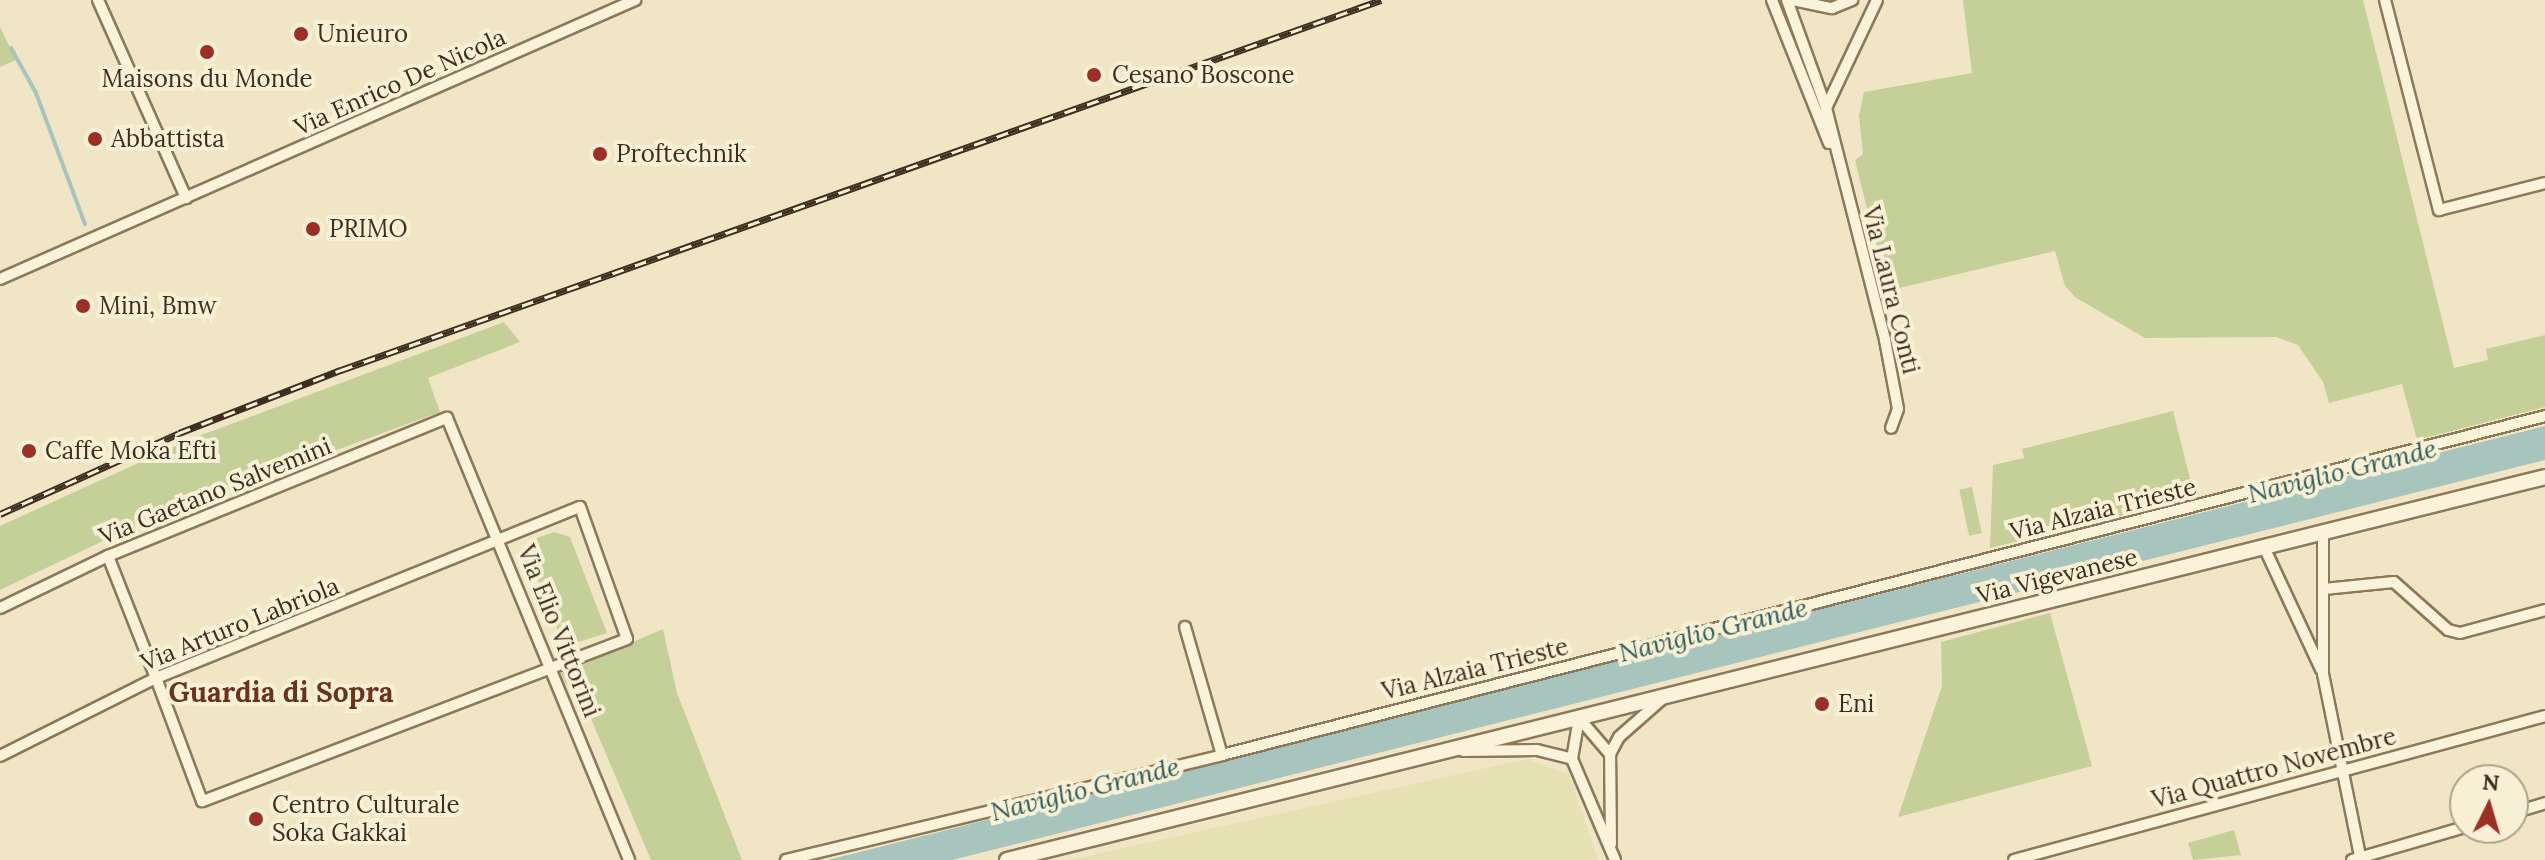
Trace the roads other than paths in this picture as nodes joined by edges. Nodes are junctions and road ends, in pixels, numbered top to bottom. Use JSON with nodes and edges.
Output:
{"nodes":[{"id":1,"x":98,"y":0,"type":"edge"},
{"id":2,"x":1772,"y":0,"type":"edge"},
{"id":3,"x":1790,"y":0,"type":"edge"},
{"id":4,"x":1852,"y":0,"type":"edge"},
{"id":5,"x":1877,"y":0,"type":"edge"},
{"id":6,"x":2385,"y":0,"type":"edge"},
{"id":7,"x":634,"y":1,"type":"edge"},
{"id":8,"x":1826,"y":108,"type":"junction"},
{"id":9,"x":1838,"y":161,"type":"junction"},
{"id":10,"x":2545,"y":183,"type":"edge"},
{"id":11,"x":186,"y":198,"type":"junction"},
{"id":12,"x":0,"y":279,"type":"edge"},
{"id":13,"x":2545,"y":416,"type":"edge"},
{"id":14,"x":447,"y":418,"type":"joint"},
{"id":15,"x":1891,"y":428,"type":"dead end"},
{"id":16,"x":2545,"y":477,"type":"edge"},
{"id":17,"x":2323,"y":532,"type":"junction"},
{"id":18,"x":501,"y":540,"type":"junction"},
{"id":19,"x":2264,"y":547,"type":"junction"},
{"id":20,"x":108,"y":556,"type":"junction"},
{"id":21,"x":2324,"y":589,"type":"junction"},
{"id":22,"x":0,"y":608,"type":"edge"},
{"id":23,"x":2545,"y":610,"type":"edge"},
{"id":24,"x":1185,"y":627,"type":"dead end"},
{"id":25,"x":553,"y":671,"type":"junction"},
{"id":26,"x":2323,"y":674,"type":"junction"},
{"id":27,"x":156,"y":678,"type":"junction"},
{"id":28,"x":1666,"y":696,"type":"junction"},
{"id":29,"x":2545,"y":716,"type":"edge"},
{"id":30,"x":1579,"y":718,"type":"junction"},
{"id":31,"x":1443,"y":752,"type":"junction"},
{"id":32,"x":1610,"y":754,"type":"junction"},
{"id":33,"x":1222,"y":755,"type":"junction"},
{"id":34,"x":0,"y":756,"type":"edge"},
{"id":35,"x":1572,"y":759,"type":"junction"},
{"id":36,"x":2340,"y":770,"type":"junction"},
{"id":37,"x":2449,"y":832,"type":"edge"},
{"id":38,"x":1611,"y":844,"type":"junction"},
{"id":39,"x":2358,"y":859,"type":"edge"},
{"id":40,"x":629,"y":860,"type":"edge"},
{"id":41,"x":786,"y":860,"type":"edge"},
{"id":42,"x":1007,"y":860,"type":"edge"},
{"id":43,"x":1615,"y":860,"type":"edge"},
{"id":44,"x":2014,"y":860,"type":"edge"}],
"edges":[{"from":1,"to":11,"type":"street"},
{"from":2,"to":9,"type":"street"},
{"from":3,"to":4,"type":"street"},
{"from":3,"to":8,"type":"street"},
{"from":5,"to":8,"type":"street"},
{"from":6,"to":10,"type":"street"},
{"from":7,"to":11,"type":"street","name":"Via Enrico De Nicola"},
{"from":8,"to":9,"type":"street"},
{"from":9,"to":15,"type":"street","name":"Via Laura Conti"},
{"from":11,"to":12,"type":"street","name":"Via Enrico De Nicola"},
{"from":13,"to":33,"type":"street","name":"Via Alzaia Trieste"},
{"from":14,"to":18,"type":"street","name":"Via Elio Vittorini"},
{"from":14,"to":20,"type":"street","name":"Via Gaetano Salvemini"},
{"from":16,"to":17,"type":"main road","name":"Via Vigevanese"},
{"from":17,"to":19,"type":"main road","name":"Via Vigevanese"},
{"from":17,"to":21,"type":"street"},
{"from":18,"to":25,"type":"street","name":"Via Elio Vittorini"},
{"from":18,"to":25,"type":"street","name":"Via Arturo Labriola"},
{"from":18,"to":27,"type":"street","name":"Via Arturo Labriola"},
{"from":19,"to":26,"type":"street"},
{"from":19,"to":28,"type":"main road","name":"Via Vigevanese"},
{"from":20,"to":22,"type":"street","name":"Via Gaetano Salvemini"},
{"from":20,"to":27,"type":"street"},
{"from":21,"to":23,"type":"street"},
{"from":21,"to":26,"type":"street"},
{"from":24,"to":33,"type":"street"},
{"from":25,"to":27,"type":"street"},
{"from":25,"to":40,"type":"street","name":"Via Elio Vittorini"},
{"from":26,"to":36,"type":"street"},
{"from":27,"to":34,"type":"street","name":"Via Arturo Labriola"},
{"from":28,"to":30,"type":"main road","name":"Via Vigevanese"},
{"from":28,"to":32,"type":"street"},
{"from":29,"to":36,"type":"street","name":"Via Quattro Novembre"},
{"from":30,"to":31,"type":"main road","name":"Via Vigevanese"},
{"from":30,"to":32,"type":"street"},
{"from":30,"to":35,"type":"street"},
{"from":31,"to":35,"type":"street"},
{"from":31,"to":42,"type":"main road","name":"Via Vigevanese"},
{"from":32,"to":38,"type":"street"},
{"from":33,"to":41,"type":"street","name":"Via Alzaia Trieste"},
{"from":35,"to":38,"type":"street"},
{"from":36,"to":39,"type":"street"},
{"from":36,"to":44,"type":"street","name":"Via Quattro Novembre"},
{"from":37,"to":39,"type":"street"},
{"from":38,"to":43,"type":"street"}]}
